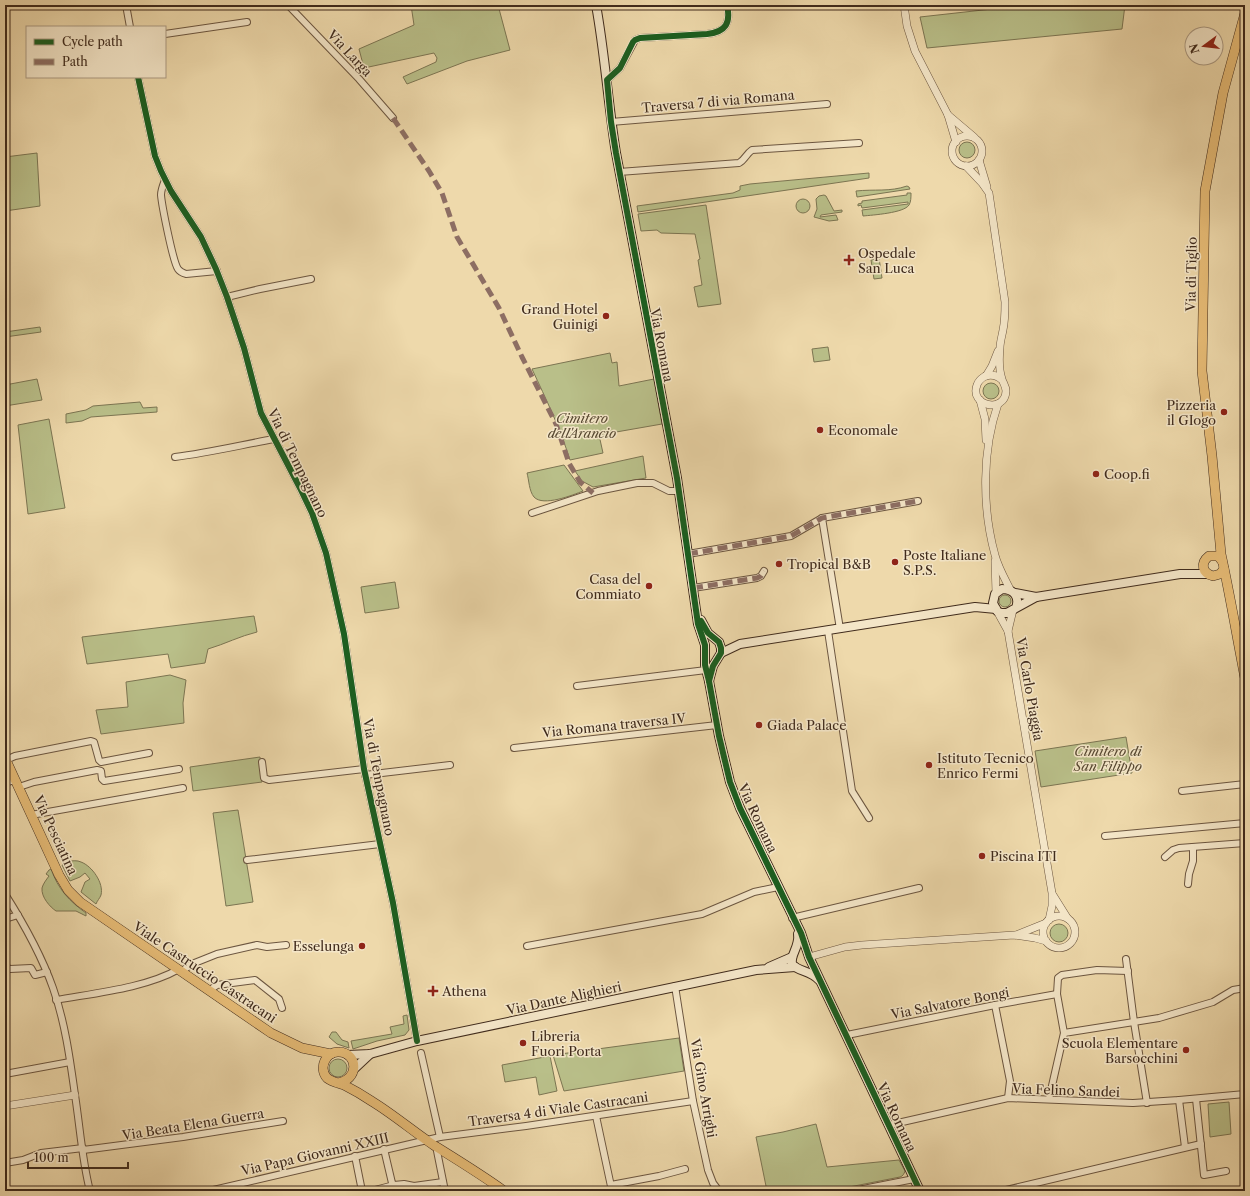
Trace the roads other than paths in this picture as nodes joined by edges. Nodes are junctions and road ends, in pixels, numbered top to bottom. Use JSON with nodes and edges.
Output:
{"nodes":[{"id":1,"x":126,"y":5,"type":"edge"},
{"id":2,"x":288,"y":5,"type":"edge"},
{"id":3,"x":596,"y":5,"type":"edge"},
{"id":4,"x":728,"y":5,"type":"edge"},
{"id":5,"x":904,"y":5,"type":"edge"},
{"id":6,"x":1245,"y":13,"type":"edge"},
{"id":7,"x":247,"y":22,"type":"dead end"},
{"id":8,"x":130,"y":26,"type":"edge"},
{"id":9,"x":166,"y":34,"type":"edge"},
{"id":10,"x":138,"y":78,"type":"edge"},
{"id":11,"x":607,"y":80,"type":"junction"},
{"id":12,"x":827,"y":104,"type":"dead end"},
{"id":13,"x":948,"y":115,"type":"junction"},
{"id":14,"x":393,"y":118,"type":"dead end"},
{"id":15,"x":611,"y":122,"type":"junction"},
{"id":16,"x":976,"y":138,"type":"junction"},
{"id":17,"x":956,"y":142,"type":"junction"},
{"id":18,"x":859,"y":143,"type":"dead end"},
{"id":19,"x":979,"y":160,"type":"junction"},
{"id":20,"x":966,"y":166,"type":"junction"},
{"id":21,"x":619,"y":172,"type":"junction"},
{"id":22,"x":165,"y":180,"type":"junction"},
{"id":23,"x":988,"y":190,"type":"junction"},
{"id":24,"x":217,"y":271,"type":"junction"},
{"id":25,"x":311,"y":279,"type":"dead end"},
{"id":26,"x":227,"y":297,"type":"junction"},
{"id":27,"x":1000,"y":347,"type":"junction"},
{"id":28,"x":986,"y":376,"type":"junction"},
{"id":29,"x":1002,"y":380,"type":"junction"},
{"id":30,"x":980,"y":400,"type":"junction"},
{"id":31,"x":998,"y":404,"type":"junction"},
{"id":32,"x":274,"y":439,"type":"junction"},
{"id":33,"x":987,"y":452,"type":"junction"},
{"id":34,"x":175,"y":457,"type":"dead end"},
{"id":35,"x":679,"y":491,"type":"junction"},
{"id":36,"x":918,"y":501,"type":"dead end"},
{"id":37,"x":532,"y":513,"type":"dead end"},
{"id":38,"x":822,"y":518,"type":"junction"},
{"id":39,"x":1220,"y":540,"type":"junction"},
{"id":40,"x":688,"y":554,"type":"junction"},
{"id":41,"x":995,"y":555,"type":"junction"},
{"id":42,"x":1212,"y":556,"type":"junction"},
{"id":43,"x":1204,"y":562,"type":"junction"},
{"id":44,"x":1223,"y":565,"type":"junction"},
{"id":45,"x":764,"y":571,"type":"dead end"},
{"id":46,"x":1180,"y":574,"type":"junction"},
{"id":47,"x":1211,"y":575,"type":"junction"},
{"id":48,"x":693,"y":588,"type":"junction"},
{"id":49,"x":1013,"y":592,"type":"junction"},
{"id":50,"x":1230,"y":593,"type":"junction"},
{"id":51,"x":995,"y":595,"type":"junction"},
{"id":52,"x":1036,"y":597,"type":"junction"},
{"id":53,"x":975,"y":607,"type":"junction"},
{"id":54,"x":1014,"y":609,"type":"junction"},
{"id":55,"x":996,"y":610,"type":"junction"},
{"id":56,"x":698,"y":614,"type":"junction"},
{"id":57,"x":840,"y":629,"type":"junction"},
{"id":58,"x":828,"y":631,"type":"junction"},
{"id":59,"x":1008,"y":631,"type":"junction"},
{"id":60,"x":718,"y":641,"type":"junction"},
{"id":61,"x":740,"y":644,"type":"junction"},
{"id":62,"x":705,"y":648,"type":"junction"},
{"id":63,"x":719,"y":654,"type":"junction"},
{"id":64,"x":706,"y":670,"type":"junction"},
{"id":65,"x":1245,"y":678,"type":"edge"},
{"id":66,"x":709,"y":681,"type":"junction"},
{"id":67,"x":577,"y":686,"type":"dead end"},
{"id":68,"x":717,"y":725,"type":"junction"},
{"id":69,"x":514,"y":748,"type":"dead end"},
{"id":70,"x":149,"y":753,"type":"dead end"},
{"id":71,"x":5,"y":759,"type":"edge"},
{"id":72,"x":262,"y":762,"type":"dead end"},
{"id":73,"x":450,"y":765,"type":"dead end"},
{"id":74,"x":179,"y":769,"type":"dead end"},
{"id":75,"x":364,"y":772,"type":"junction"},
{"id":76,"x":5,"y":783,"type":"edge"},
{"id":77,"x":17,"y":784,"type":"junction"},
{"id":78,"x":1245,"y":784,"type":"edge"},
{"id":79,"x":183,"y":788,"type":"dead end"},
{"id":80,"x":1182,"y":791,"type":"dead end"},
{"id":81,"x":32,"y":815,"type":"junction"},
{"id":82,"x":869,"y":818,"type":"dead end"},
{"id":83,"x":1245,"y":823,"type":"edge"},
{"id":84,"x":1105,"y":836,"type":"dead end"},
{"id":85,"x":1245,"y":843,"type":"edge"},
{"id":86,"x":380,"y":844,"type":"junction"},
{"id":87,"x":1193,"y":847,"type":"junction"},
{"id":88,"x":1165,"y":857,"type":"dead end"},
{"id":89,"x":247,"y":860,"type":"dead end"},
{"id":90,"x":1188,"y":884,"type":"dead end"},
{"id":91,"x":778,"y":888,"type":"junction"},
{"id":92,"x":919,"y":888,"type":"dead end"},
{"id":93,"x":1052,"y":893,"type":"junction"},
{"id":94,"x":5,"y":894,"type":"edge"},
{"id":95,"x":96,"y":913,"type":"joint"},
{"id":96,"x":18,"y":915,"type":"junction"},
{"id":97,"x":792,"y":918,"type":"junction"},
{"id":98,"x":5,"y":919,"type":"edge"},
{"id":99,"x":1068,"y":919,"type":"junction"},
{"id":100,"x":1048,"y":921,"type":"junction"},
{"id":101,"x":797,"y":929,"type":"junction"},
{"id":102,"x":1014,"y":935,"type":"junction"},
{"id":103,"x":1046,"y":941,"type":"junction"},
{"id":104,"x":286,"y":945,"type":"dead end"},
{"id":105,"x":527,"y":946,"type":"dead end"},
{"id":106,"x":793,"y":955,"type":"junction"},
{"id":107,"x":809,"y":956,"type":"junction"},
{"id":108,"x":1126,"y":959,"type":"dead end"},
{"id":109,"x":5,"y":960,"type":"edge"},
{"id":110,"x":798,"y":968,"type":"junction"},
{"id":111,"x":763,"y":969,"type":"junction"},
{"id":112,"x":180,"y":970,"type":"junction"},
{"id":113,"x":1128,"y":971,"type":"junction"},
{"id":114,"x":47,"y":972,"type":"junction"},
{"id":115,"x":675,"y":986,"type":"junction"},
{"id":116,"x":824,"y":986,"type":"junction"},
{"id":117,"x":1245,"y":988,"type":"edge"},
{"id":118,"x":210,"y":990,"type":"junction"},
{"id":119,"x":1057,"y":994,"type":"junction"},
{"id":120,"x":56,"y":1000,"type":"junction"},
{"id":121,"x":995,"y":1005,"type":"junction"},
{"id":122,"x":282,"y":1008,"type":"dead end"},
{"id":123,"x":1134,"y":1022,"type":"junction"},
{"id":124,"x":1064,"y":1033,"type":"junction"},
{"id":125,"x":847,"y":1035,"type":"junction"},
{"id":126,"x":418,"y":1041,"type":"junction"},
{"id":127,"x":302,"y":1048,"type":"junction"},
{"id":128,"x":421,"y":1053,"type":"dead end"},
{"id":129,"x":331,"y":1054,"type":"junction"},
{"id":130,"x":370,"y":1054,"type":"junction"},
{"id":131,"x":348,"y":1055,"type":"junction"},
{"id":132,"x":70,"y":1062,"type":"junction"},
{"id":133,"x":323,"y":1065,"type":"junction"},
{"id":134,"x":352,"y":1073,"type":"junction"},
{"id":135,"x":5,"y":1074,"type":"edge"},
{"id":136,"x":337,"y":1083,"type":"junction"},
{"id":137,"x":1245,"y":1094,"type":"edge"},
{"id":138,"x":76,"y":1095,"type":"junction"},
{"id":139,"x":1008,"y":1098,"type":"junction"},
{"id":140,"x":1049,"y":1099,"type":"junction"},
{"id":141,"x":1196,"y":1099,"type":"junction"},
{"id":142,"x":1179,"y":1100,"type":"junction"},
{"id":143,"x":693,"y":1101,"type":"junction"},
{"id":144,"x":373,"y":1102,"type":"junction"},
{"id":145,"x":1147,"y":1103,"type":"junction"},
{"id":146,"x":5,"y":1106,"type":"edge"},
{"id":147,"x":596,"y":1116,"type":"junction"},
{"id":148,"x":283,"y":1121,"type":"dead end"},
{"id":149,"x":888,"y":1125,"type":"junction"},
{"id":150,"x":440,"y":1136,"type":"junction"},
{"id":151,"x":426,"y":1139,"type":"junction"},
{"id":152,"x":1200,"y":1144,"type":"junction"},
{"id":153,"x":436,"y":1146,"type":"junction"},
{"id":154,"x":1185,"y":1147,"type":"junction"},
{"id":155,"x":83,"y":1149,"type":"junction"},
{"id":156,"x":384,"y":1149,"type":"junction"},
{"id":157,"x":355,"y":1156,"type":"junction"},
{"id":158,"x":5,"y":1163,"type":"edge"},
{"id":159,"x":685,"y":1170,"type":"dead end"},
{"id":160,"x":1226,"y":1171,"type":"dead end"},
{"id":161,"x":914,"y":1179,"type":"junction"},
{"id":162,"x":443,"y":1182,"type":"junction"},
{"id":163,"x":394,"y":1185,"type":"junction"},
{"id":164,"x":612,"y":1188,"type":"edge"},
{"id":165,"x":90,"y":1191,"type":"edge"},
{"id":166,"x":209,"y":1191,"type":"edge"},
{"id":167,"x":362,"y":1191,"type":"edge"},
{"id":168,"x":370,"y":1191,"type":"edge"},
{"id":169,"x":445,"y":1191,"type":"edge"},
{"id":170,"x":504,"y":1191,"type":"edge"},
{"id":171,"x":719,"y":1191,"type":"edge"},
{"id":172,"x":853,"y":1191,"type":"edge"},
{"id":173,"x":920,"y":1191,"type":"edge"},
{"id":174,"x":1002,"y":1191,"type":"edge"}],
"edges":[{"from":1,"to":8,"type":"street"},
{"from":2,"to":14,"type":"street","name":"Via Larga"},
{"from":3,"to":11,"type":"main road","name":"Via Romana"},
{"from":4,"to":11,"type":"street"},
{"from":5,"to":13,"type":"street"},
{"from":6,"to":39,"type":"main road","name":"Via di Tiglio"},
{"from":7,"to":9,"type":"street"},
{"from":10,"to":22,"type":"street","name":"Via di Tempagnano"},
{"from":11,"to":15,"type":"main road","name":"Via Romana"},
{"from":12,"to":15,"type":"street","name":"Traversa 7 di via Romana"},
{"from":13,"to":16,"type":"street"},
{"from":13,"to":17,"type":"street"},
{"from":15,"to":21,"type":"main road","name":"Via Romana"},
{"from":16,"to":17,"type":"street"},
{"from":16,"to":19,"type":"street"},
{"from":17,"to":20,"type":"street"},
{"from":18,"to":21,"type":"street"},
{"from":19,"to":20,"type":"street"},
{"from":19,"to":23,"type":"street"},
{"from":20,"to":23,"type":"street"},
{"from":21,"to":35,"type":"main road","name":"Via Romana"},
{"from":22,"to":24,"type":"street","name":"Via di Tempagnano"},
{"from":22,"to":24,"type":"street"},
{"from":23,"to":27,"type":"street"},
{"from":24,"to":26,"type":"street","name":"Via di Tempagnano"},
{"from":25,"to":26,"type":"street"},
{"from":26,"to":32,"type":"street","name":"Via di Tempagnano"},
{"from":27,"to":28,"type":"street"},
{"from":27,"to":29,"type":"street"},
{"from":28,"to":29,"type":"street"},
{"from":28,"to":30,"type":"street"},
{"from":29,"to":31,"type":"street"},
{"from":30,"to":31,"type":"street"},
{"from":30,"to":33,"type":"street"},
{"from":31,"to":33,"type":"street"},
{"from":32,"to":34,"type":"street"},
{"from":32,"to":75,"type":"street","name":"Via di Tempagnano"},
{"from":33,"to":41,"type":"street"},
{"from":35,"to":37,"type":"street"},
{"from":35,"to":40,"type":"main road","name":"Via Romana"},
{"from":36,"to":38,"type":"street"},
{"from":38,"to":40,"type":"street"},
{"from":38,"to":57,"type":"street"},
{"from":39,"to":42,"type":"main road"},
{"from":39,"to":44,"type":"main road","name":"Via di Tiglio"},
{"from":40,"to":48,"type":"main road","name":"Via Romana"},
{"from":41,"to":49,"type":"street"},
{"from":41,"to":51,"type":"street"},
{"from":42,"to":43,"type":"main road"},
{"from":42,"to":44,"type":"main road"},
{"from":43,"to":46,"type":"main road"},
{"from":43,"to":47,"type":"main road"},
{"from":44,"to":47,"type":"main road"},
{"from":44,"to":50,"type":"main road","name":"Via di Tiglio"},
{"from":45,"to":48,"type":"street"},
{"from":46,"to":47,"type":"main road"},
{"from":46,"to":52,"type":"main road"},
{"from":47,"to":50,"type":"main road"},
{"from":48,"to":56,"type":"main road","name":"Via Romana"},
{"from":49,"to":51,"type":"main road"},
{"from":49,"to":52,"type":"main road"},
{"from":49,"to":54,"type":"main road"},
{"from":50,"to":65,"type":"main road","name":"Via di Tiglio"},
{"from":51,"to":53,"type":"main road"},
{"from":51,"to":55,"type":"main road"},
{"from":52,"to":54,"type":"main road"},
{"from":53,"to":55,"type":"main road"},
{"from":53,"to":57,"type":"main road"},
{"from":54,"to":55,"type":"main road"},
{"from":54,"to":59,"type":"street"},
{"from":55,"to":59,"type":"street"},
{"from":56,"to":60,"type":"main road","name":"Via Romana"},
{"from":56,"to":62,"type":"main road","name":"Via Romana"},
{"from":57,"to":58,"type":"main road"},
{"from":58,"to":61,"type":"main road"},
{"from":58,"to":82,"type":"street"},
{"from":59,"to":93,"type":"street","name":"Via Carlo Piaggia"},
{"from":60,"to":61,"type":"main road"},
{"from":60,"to":62,"type":"main road"},
{"from":60,"to":63,"type":"main road","name":"Via Romana"},
{"from":61,"to":63,"type":"main road"},
{"from":62,"to":63,"type":"main road"},
{"from":62,"to":64,"type":"main road","name":"Via Romana"},
{"from":63,"to":66,"type":"main road","name":"Via Romana"},
{"from":64,"to":66,"type":"main road","name":"Via Romana"},
{"from":64,"to":67,"type":"street"},
{"from":66,"to":68,"type":"main road","name":"Via Romana"},
{"from":68,"to":69,"type":"street","name":"Via Romana traversa IV"},
{"from":68,"to":91,"type":"main road","name":"Via Romana"},
{"from":70,"to":71,"type":"street"},
{"from":71,"to":77,"type":"main road","name":"Via Pesciatina"},
{"from":72,"to":75,"type":"street"},
{"from":73,"to":75,"type":"street"},
{"from":74,"to":77,"type":"street"},
{"from":75,"to":86,"type":"street","name":"Via di Tempagnano"},
{"from":76,"to":77,"type":"street"},
{"from":77,"to":81,"type":"main road","name":"Via Pesciatina"},
{"from":78,"to":80,"type":"street"},
{"from":79,"to":81,"type":"street"},
{"from":81,"to":95,"type":"main road","name":"Via Pesciatina"},
{"from":83,"to":84,"type":"street"},
{"from":85,"to":87,"type":"street"},
{"from":86,"to":89,"type":"street"},
{"from":86,"to":126,"type":"street","name":"Via di Tempagnano"},
{"from":87,"to":88,"type":"street"},
{"from":87,"to":90,"type":"street"},
{"from":91,"to":97,"type":"main road","name":"Via Romana"},
{"from":91,"to":105,"type":"street"},
{"from":92,"to":97,"type":"street"},
{"from":93,"to":99,"type":"street","name":"Via Carlo Piaggia"},
{"from":93,"to":100,"type":"street","name":"Via Carlo Piaggia"},
{"from":94,"to":96,"type":"street"},
{"from":95,"to":112,"type":"main road","name":"Viale Castruccio Castracani"},
{"from":96,"to":98,"type":"street"},
{"from":96,"to":114,"type":"street"},
{"from":97,"to":101,"type":"main road","name":"Via Romana"},
{"from":99,"to":100,"type":"street"},
{"from":99,"to":103,"type":"street"},
{"from":100,"to":102,"type":"street"},
{"from":100,"to":103,"type":"street"},
{"from":101,"to":106,"type":"main road","name":"Via Romana"},
{"from":101,"to":107,"type":"main road","name":"Via Romana"},
{"from":102,"to":103,"type":"street"},
{"from":102,"to":107,"type":"street"},
{"from":104,"to":112,"type":"street"},
{"from":106,"to":107,"type":"main road"},
{"from":106,"to":110,"type":"main road","name":"Via Romana"},
{"from":106,"to":111,"type":"main road","name":"Via Dante Alighieri"},
{"from":107,"to":110,"type":"main road"},
{"from":107,"to":116,"type":"main road","name":"Via Romana"},
{"from":108,"to":113,"type":"street"},
{"from":109,"to":114,"type":"street"},
{"from":110,"to":111,"type":"main road","name":"Via Dante Alighieri"},
{"from":110,"to":116,"type":"main road","name":"Via Romana"},
{"from":111,"to":115,"type":"main road","name":"Via Dante Alighieri"},
{"from":112,"to":118,"type":"main road","name":"Viale Castruccio Castracani"},
{"from":112,"to":120,"type":"street"},
{"from":113,"to":119,"type":"street"},
{"from":113,"to":123,"type":"street"},
{"from":114,"to":120,"type":"street"},
{"from":115,"to":126,"type":"main road","name":"Via Dante Alighieri"},
{"from":115,"to":143,"type":"street","name":"Via Gino Arrighi"},
{"from":116,"to":125,"type":"main road","name":"Via Romana"},
{"from":117,"to":123,"type":"street"},
{"from":118,"to":122,"type":"street"},
{"from":118,"to":127,"type":"main road","name":"Viale Castruccio Castracani"},
{"from":119,"to":121,"type":"street","name":"Via Salvatore Bongi"},
{"from":119,"to":124,"type":"street"},
{"from":120,"to":132,"type":"street"},
{"from":121,"to":125,"type":"street","name":"Via Salvatore Bongi"},
{"from":121,"to":139,"type":"street"},
{"from":123,"to":124,"type":"street"},
{"from":123,"to":145,"type":"street"},
{"from":124,"to":140,"type":"street"},
{"from":125,"to":149,"type":"main road","name":"Via Romana"},
{"from":126,"to":130,"type":"main road","name":"Via Dante Alighieri"},
{"from":127,"to":129,"type":"main road","name":"Viale Castruccio Castracani"},
{"from":127,"to":133,"type":"main road","name":"Viale Castruccio Castracani"},
{"from":128,"to":150,"type":"street"},
{"from":129,"to":131,"type":"main road","name":"Viale Castruccio Castracani"},
{"from":129,"to":133,"type":"main road"},
{"from":130,"to":131,"type":"main road","name":"Via Dante Alighieri"},
{"from":130,"to":134,"type":"main road","name":"Via Dante Alighieri"},
{"from":131,"to":134,"type":"main road","name":"Viale Castruccio Castracani"},
{"from":132,"to":135,"type":"street"},
{"from":132,"to":138,"type":"street"},
{"from":133,"to":136,"type":"main road","name":"Viale Castruccio Castracani"},
{"from":134,"to":136,"type":"main road"},
{"from":134,"to":144,"type":"main road","name":"Viale Castruccio Castracani"},
{"from":136,"to":144,"type":"main road","name":"Viale Castruccio Castracani"},
{"from":137,"to":141,"type":"street","name":"Via Felino Sandei"},
{"from":138,"to":146,"type":"street"},
{"from":138,"to":155,"type":"street"},
{"from":139,"to":140,"type":"street","name":"Via Felino Sandei"},
{"from":139,"to":149,"type":"street","name":"Via Felino Sandei"},
{"from":140,"to":145,"type":"street","name":"Via Felino Sandei"},
{"from":141,"to":142,"type":"street","name":"Via Felino Sandei"},
{"from":141,"to":152,"type":"street"},
{"from":142,"to":145,"type":"street","name":"Via Felino Sandei"},
{"from":142,"to":154,"type":"street"},
{"from":143,"to":147,"type":"street","name":"Traversa 4 di Viale Castracani"},
{"from":143,"to":171,"type":"street","name":"Via Gino Arrighi"},
{"from":144,"to":151,"type":"main road","name":"Viale Castruccio Castracani"},
{"from":147,"to":150,"type":"street","name":"Traversa 4 di Viale Castracani"},
{"from":147,"to":164,"type":"street"},
{"from":148,"to":155,"type":"street","name":"Via Beata Elena Guerra"},
{"from":149,"to":161,"type":"main road","name":"Via Romana"},
{"from":150,"to":151,"type":"street","name":"Traversa 4 di Viale Castracani"},
{"from":151,"to":153,"type":"main road","name":"Viale Castruccio Castracani"},
{"from":151,"to":156,"type":"street","name":"Via Papa Giovanni XXIII"},
{"from":152,"to":154,"type":"street"},
{"from":152,"to":160,"type":"street"},
{"from":153,"to":162,"type":"street"},
{"from":153,"to":170,"type":"main road","name":"Viale Castruccio Castracani"},
{"from":154,"to":174,"type":"street"},
{"from":155,"to":158,"type":"street","name":"Via Beata Elena Guerra"},
{"from":155,"to":165,"type":"street"},
{"from":156,"to":157,"type":"street","name":"Via Papa Giovanni XXIII"},
{"from":156,"to":163,"type":"street"},
{"from":157,"to":166,"type":"street","name":"Via Papa Giovanni XXIII"},
{"from":157,"to":167,"type":"street"},
{"from":159,"to":164,"type":"street"},
{"from":161,"to":172,"type":"street"},
{"from":161,"to":173,"type":"main road","name":"Via Romana"},
{"from":162,"to":163,"type":"street"},
{"from":162,"to":169,"type":"street"},
{"from":163,"to":168,"type":"street"}]}
